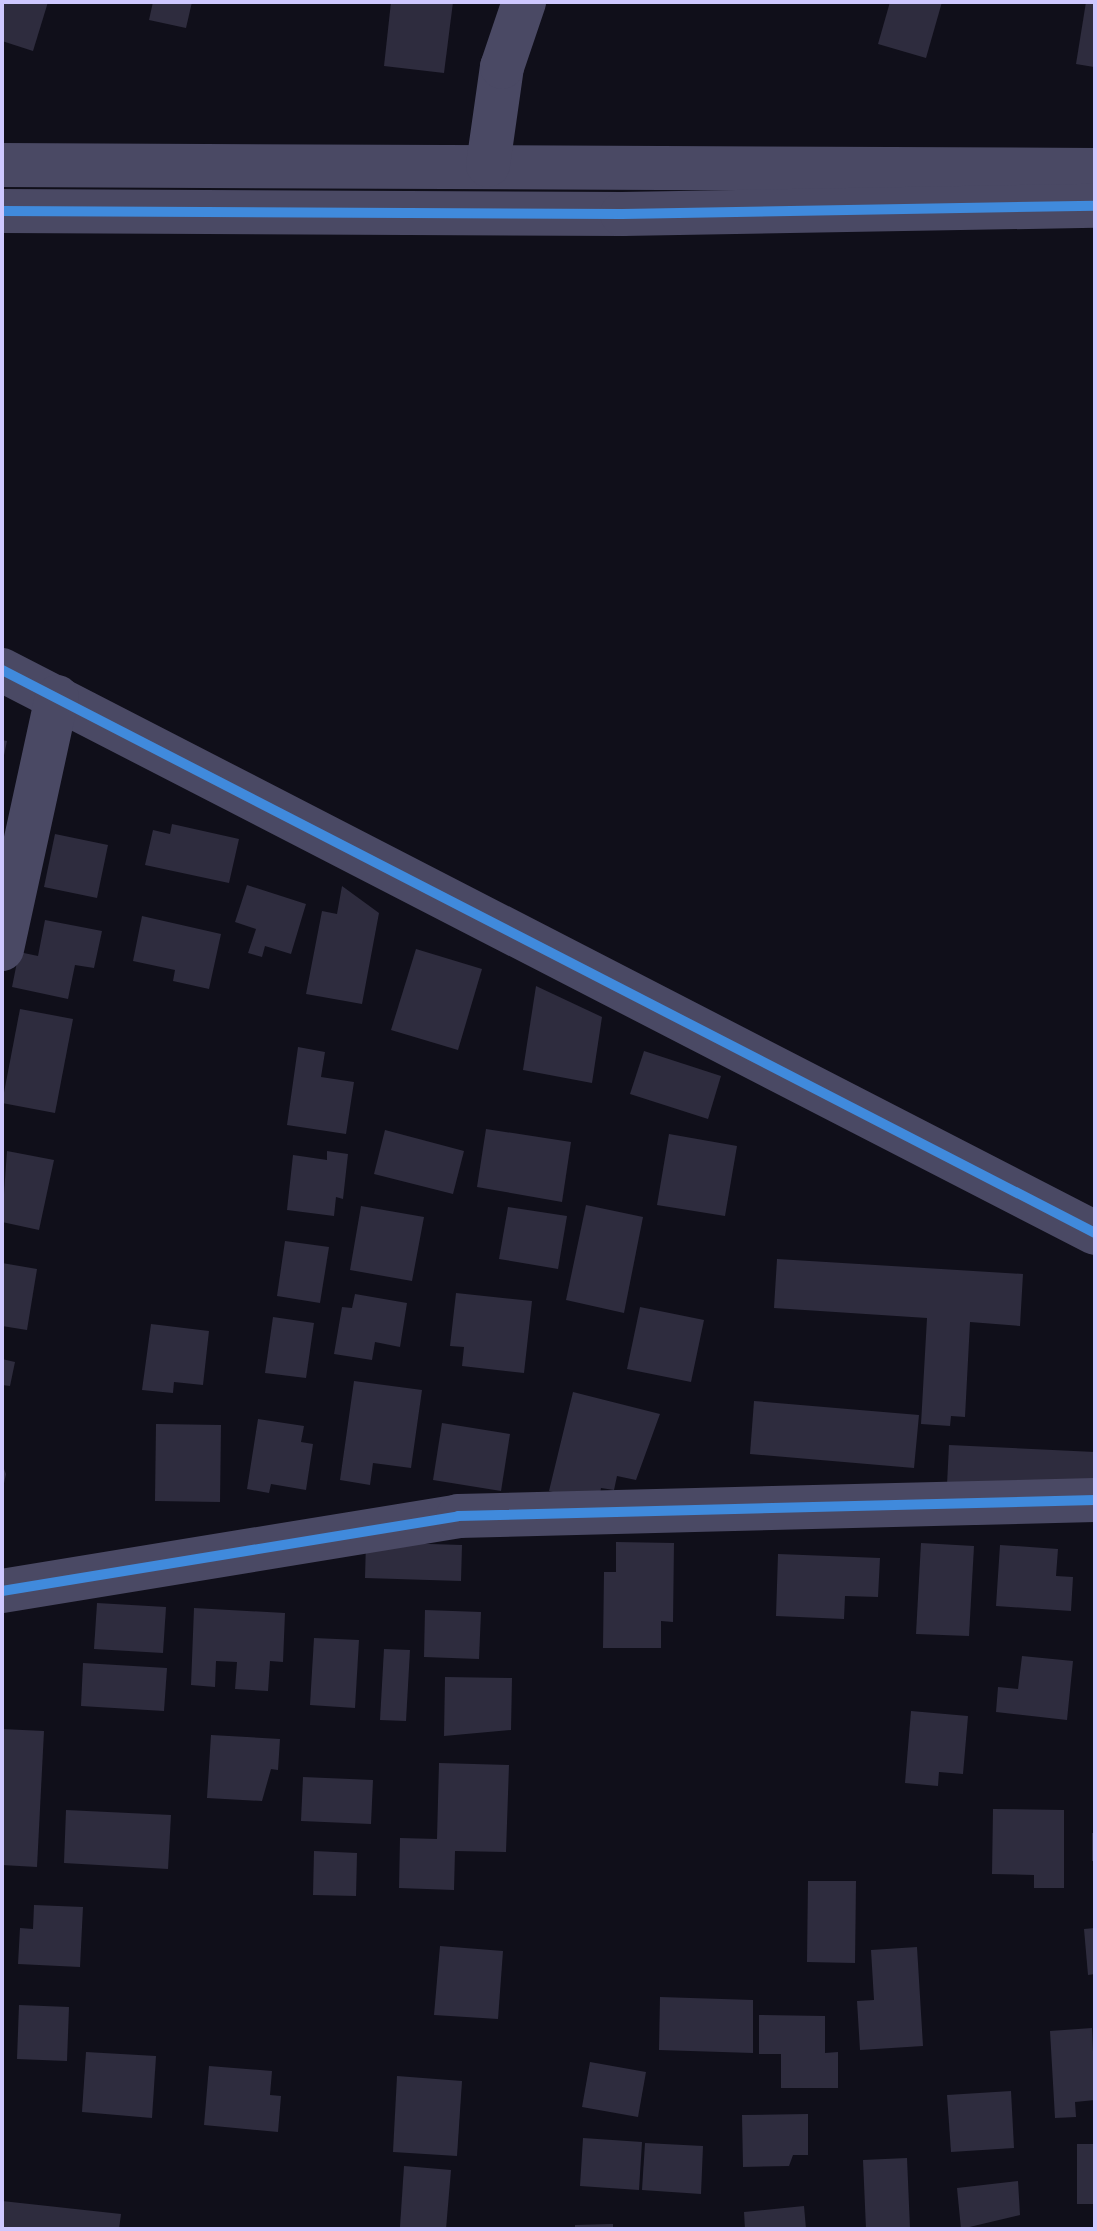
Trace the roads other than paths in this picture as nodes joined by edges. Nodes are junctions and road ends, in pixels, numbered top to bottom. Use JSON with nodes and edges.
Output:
{"nodes":[{"id":1,"x":524,"y":2,"type":"edge"},
{"id":2,"x":2,"y":165,"type":"edge"},
{"id":3,"x":488,"y":165,"type":"junction"},
{"id":4,"x":1095,"y":170,"type":"edge"},
{"id":5,"x":1095,"y":206,"type":"edge"},
{"id":6,"x":2,"y":211,"type":"edge"},
{"id":7,"x":2,"y":670,"type":"edge"},
{"id":8,"x":57,"y":697,"type":"junction"},
{"id":9,"x":2,"y":949,"type":"edge"},
{"id":10,"x":1095,"y":1233,"type":"edge"},
{"id":11,"x":1095,"y":1500,"type":"edge"},
{"id":12,"x":2,"y":1591,"type":"edge"}],
"edges":[{"from":1,"to":3,"type":"street"},
{"from":2,"to":3,"type":"street"},
{"from":3,"to":4,"type":"street"},
{"from":5,"to":6,"type":"street"},
{"from":7,"to":8,"type":"street"},
{"from":8,"to":9,"type":"street"},
{"from":8,"to":10,"type":"street"},
{"from":11,"to":12,"type":"street"}]}
